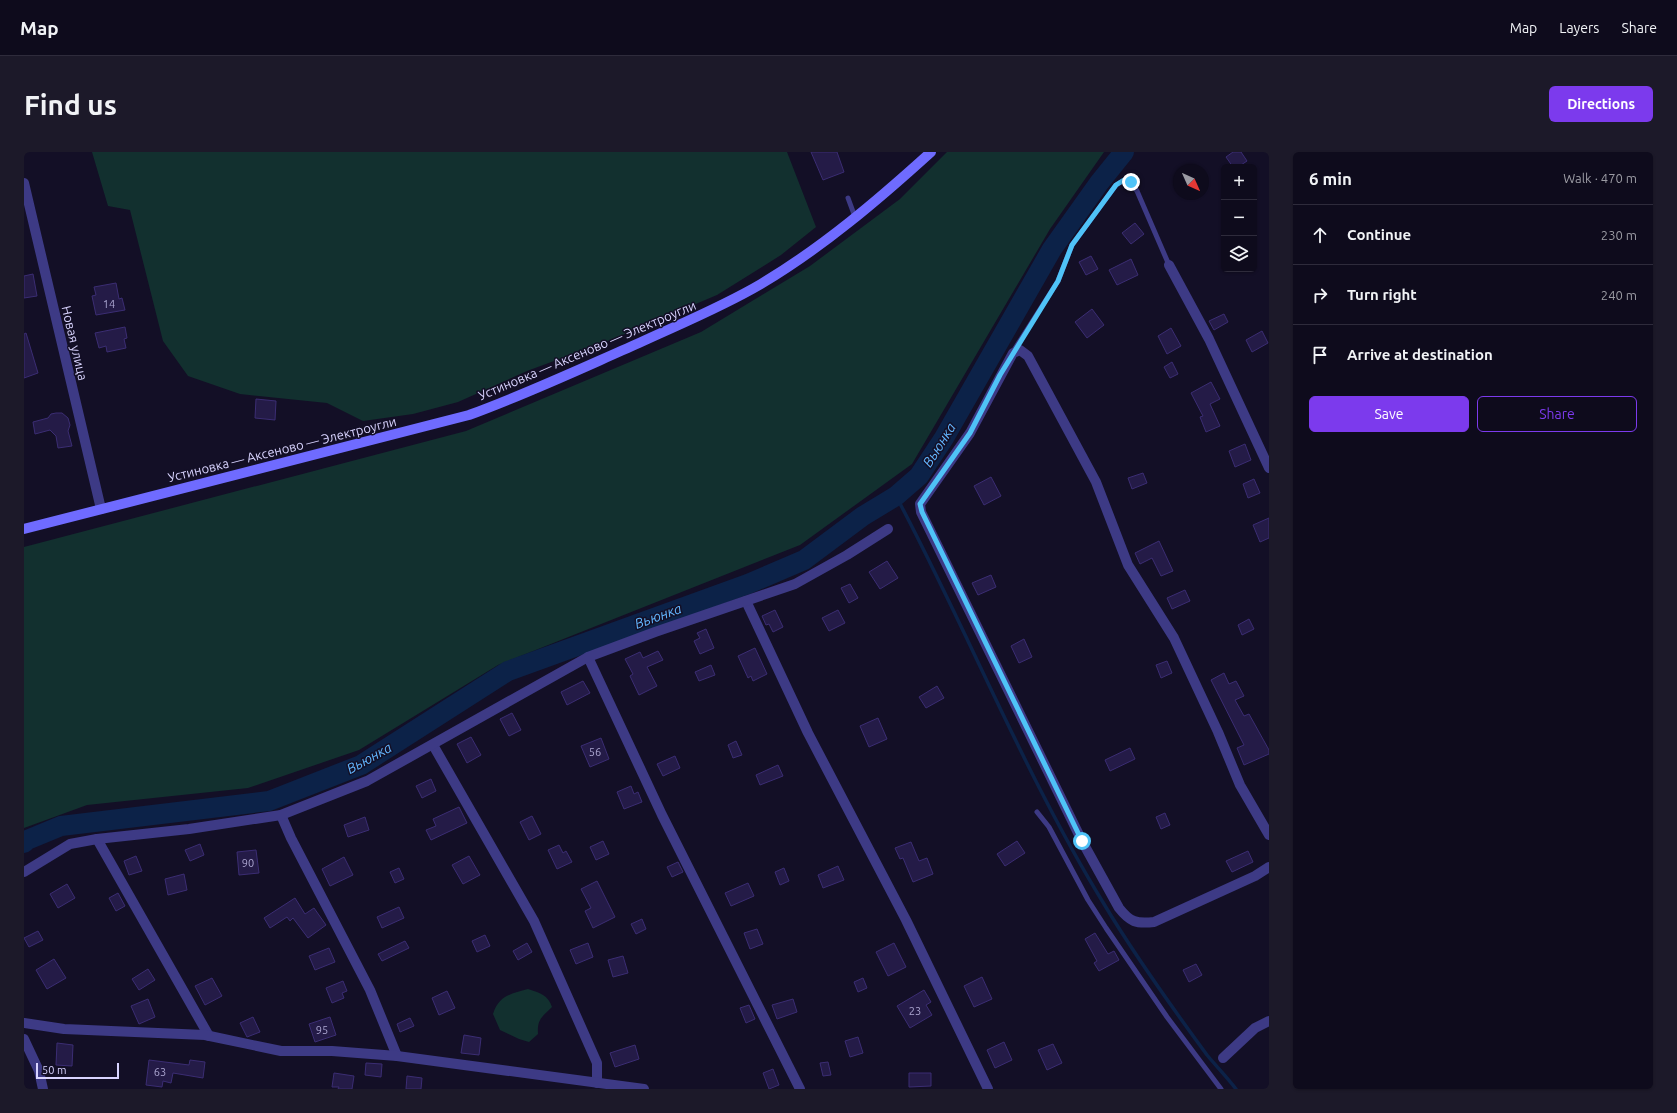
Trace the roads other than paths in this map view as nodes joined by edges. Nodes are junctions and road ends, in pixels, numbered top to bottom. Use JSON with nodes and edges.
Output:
{"nodes":[{"id":1,"x":931,"y":152,"type":"edge"},
{"id":2,"x":24,"y":183,"type":"edge"},
{"id":3,"x":848,"y":198,"type":"dead end"},
{"id":4,"x":855,"y":218,"type":"junction"},
{"id":5,"x":1169,"y":265,"type":"joint"},
{"id":6,"x":1013,"y":353,"type":"junction"},
{"id":7,"x":1269,"y":468,"type":"edge"},
{"id":8,"x":101,"y":509,"type":"junction"},
{"id":9,"x":24,"y":529,"type":"edge"},
{"id":10,"x":888,"y":529,"type":"dead end"},
{"id":11,"x":746,"y":601,"type":"junction"},
{"id":12,"x":588,"y":657,"type":"junction"},
{"id":13,"x":433,"y":745,"type":"junction"},
{"id":14,"x":1036,"y":812,"type":"dead end"},
{"id":15,"x":281,"y":815,"type":"junction"},
{"id":16,"x":1269,"y":835,"type":"edge"},
{"id":17,"x":97,"y":838,"type":"junction"},
{"id":18,"x":1269,"y":867,"type":"edge"},
{"id":19,"x":24,"y":872,"type":"edge"},
{"id":20,"x":1269,"y":1021,"type":"edge"},
{"id":21,"x":24,"y":1023,"type":"edge"},
{"id":22,"x":209,"y":1036,"type":"junction"},
{"id":23,"x":24,"y":1039,"type":"edge"},
{"id":24,"x":397,"y":1056,"type":"junction"},
{"id":25,"x":1223,"y":1058,"type":"dead end"},
{"id":26,"x":597,"y":1083,"type":"junction"},
{"id":27,"x":43,"y":1089,"type":"edge"},
{"id":28,"x":644,"y":1089,"type":"edge"},
{"id":29,"x":800,"y":1089,"type":"edge"},
{"id":30,"x":988,"y":1089,"type":"edge"},
{"id":31,"x":1221,"y":1089,"type":"edge"}],
"edges":[{"from":1,"to":4,"type":"main road","name":"Устиновка — Аксеново — Электроугли"},
{"from":2,"to":8,"type":"street","name":"Новая улица"},
{"from":3,"to":4,"type":"lane"},
{"from":4,"to":8,"type":"main road","name":"Устиновка — Аксеново — Электроугли"},
{"from":5,"to":6,"type":"lane"},
{"from":5,"to":7,"type":"street"},
{"from":6,"to":16,"type":"street"},
{"from":6,"to":18,"type":"street"},
{"from":8,"to":9,"type":"main road","name":"Устиновка — Аксеново — Электроугли"},
{"from":10,"to":11,"type":"street"},
{"from":11,"to":12,"type":"street"},
{"from":11,"to":30,"type":"street"},
{"from":12,"to":13,"type":"street"},
{"from":12,"to":29,"type":"street"},
{"from":13,"to":15,"type":"street"},
{"from":13,"to":26,"type":"street"},
{"from":14,"to":31,"type":"lane"},
{"from":15,"to":17,"type":"street"},
{"from":15,"to":24,"type":"street"},
{"from":17,"to":19,"type":"street"},
{"from":17,"to":22,"type":"street"},
{"from":20,"to":25,"type":"street"},
{"from":21,"to":22,"type":"street"},
{"from":22,"to":24,"type":"street"},
{"from":23,"to":27,"type":"street"},
{"from":24,"to":26,"type":"street"},
{"from":26,"to":28,"type":"street"}]}
